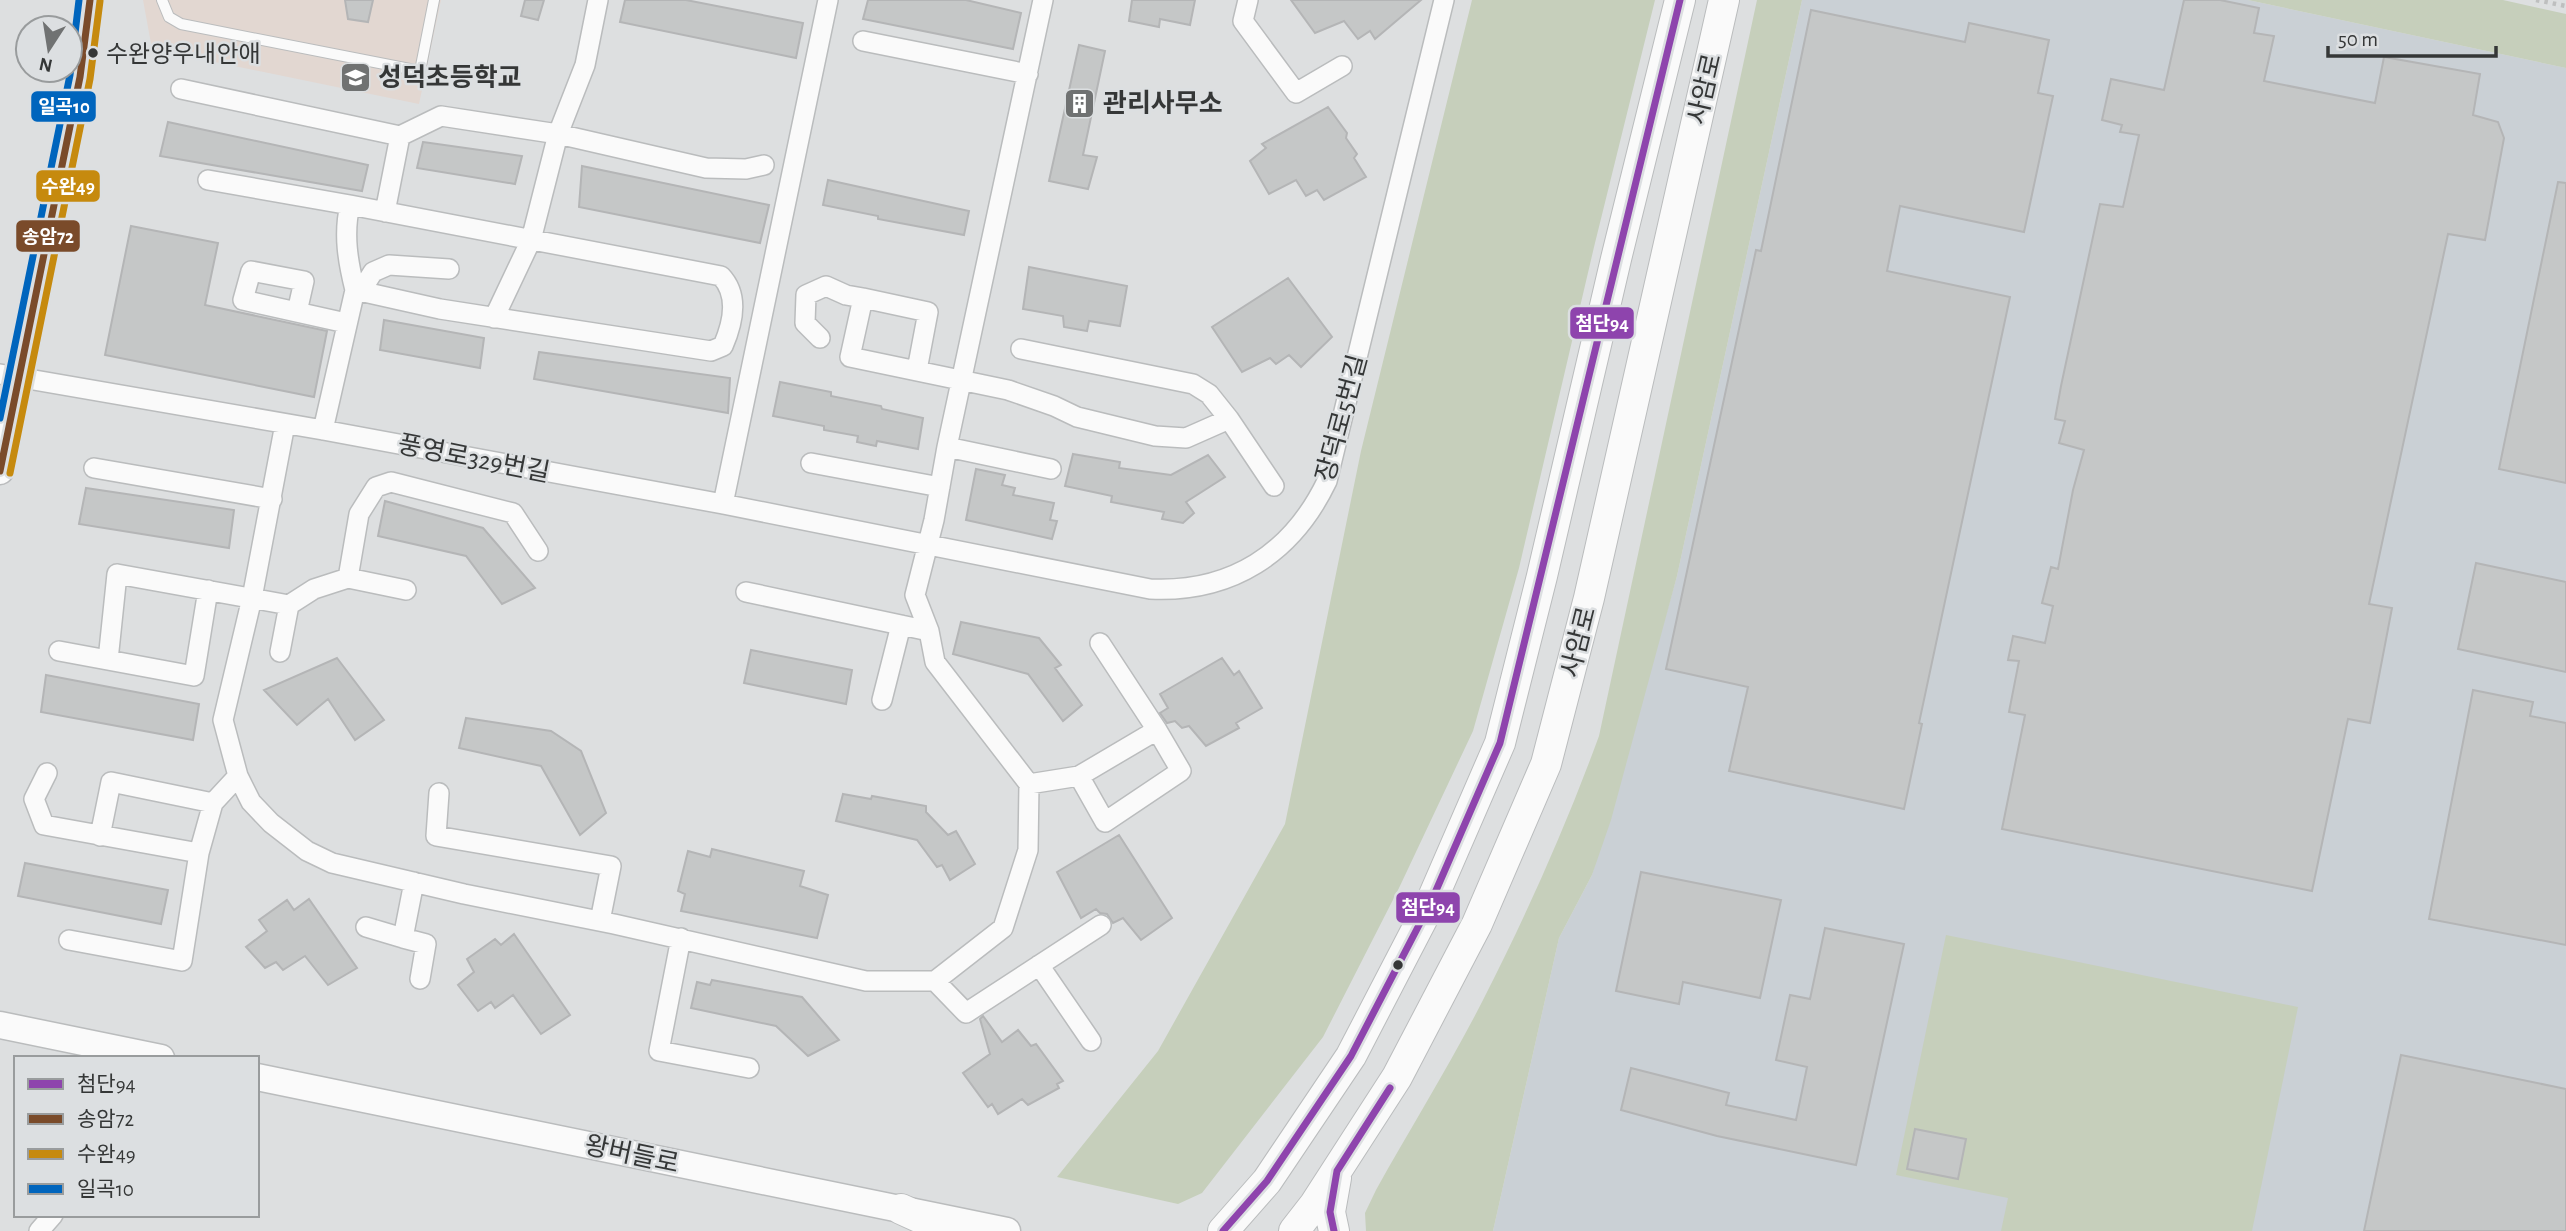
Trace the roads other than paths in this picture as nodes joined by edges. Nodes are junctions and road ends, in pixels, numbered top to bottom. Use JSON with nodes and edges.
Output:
{"nodes":[{"id":1,"x":90,"y":0,"type":"edge"},
{"id":2,"x":162,"y":0,"type":"edge"},
{"id":3,"x":434,"y":0,"type":"edge"},
{"id":4,"x":598,"y":0,"type":"edge"},
{"id":5,"x":828,"y":0,"type":"edge"},
{"id":6,"x":1043,"y":0,"type":"edge"},
{"id":7,"x":1248,"y":0,"type":"edge"},
{"id":8,"x":1444,"y":0,"type":"edge"},
{"id":9,"x":1680,"y":0,"type":"edge"},
{"id":10,"x":1724,"y":0,"type":"edge"},
{"id":11,"x":863,"y":41,"type":"dead end"},
{"id":12,"x":1342,"y":66,"type":"dead end"},
{"id":13,"x":1028,"y":74,"type":"junction"},
{"id":14,"x":181,"y":89,"type":"dead end"},
{"id":15,"x":558,"y":134,"type":"junction"},
{"id":16,"x":400,"y":136,"type":"junction"},
{"id":17,"x":764,"y":165,"type":"dead end"},
{"id":18,"x":208,"y":180,"type":"dead end"},
{"id":19,"x":350,"y":205,"type":"junction"},
{"id":20,"x":385,"y":212,"type":"junction"},
{"id":21,"x":531,"y":240,"type":"junction"},
{"id":22,"x":449,"y":270,"type":"dead end"},
{"id":23,"x":358,"y":291,"type":"junction"},
{"id":24,"x":863,"y":298,"type":"junction"},
{"id":25,"x":297,"y":312,"type":"dead end"},
{"id":26,"x":494,"y":318,"type":"junction"},
{"id":27,"x":346,"y":323,"type":"junction"},
{"id":28,"x":820,"y":338,"type":"dead end"},
{"id":29,"x":1021,"y":349,"type":"dead end"},
{"id":30,"x":917,"y":370,"type":"junction"},
{"id":31,"x":9,"y":376,"type":"edge"},
{"id":32,"x":962,"y":379,"type":"junction"},
{"id":33,"x":1229,"y":419,"type":"junction"},
{"id":34,"x":285,"y":424,"type":"junction"},
{"id":35,"x":323,"y":430,"type":"junction"},
{"id":36,"x":947,"y":447,"type":"junction"},
{"id":37,"x":811,"y":463,"type":"dead end"},
{"id":38,"x":94,"y":468,"type":"dead end"},
{"id":39,"x":1051,"y":469,"type":"dead end"},
{"id":40,"x":0,"y":471,"type":"edge"},
{"id":41,"x":1274,"y":486,"type":"dead end"},
{"id":42,"x":940,"y":487,"type":"junction"},
{"id":43,"x":272,"y":499,"type":"junction"},
{"id":44,"x":723,"y":504,"type":"junction"},
{"id":45,"x":928,"y":544,"type":"junction"},
{"id":46,"x":538,"y":551,"type":"dead end"},
{"id":47,"x":348,"y":578,"type":"junction"},
{"id":48,"x":208,"y":590,"type":"junction"},
{"id":49,"x":406,"y":590,"type":"dead end"},
{"id":50,"x":746,"y":593,"type":"dead end"},
{"id":51,"x":252,"y":598,"type":"junction"},
{"id":52,"x":289,"y":605,"type":"junction"},
{"id":53,"x":901,"y":625,"type":"junction"},
{"id":54,"x":929,"y":631,"type":"junction"},
{"id":55,"x":1100,"y":643,"type":"dead end"},
{"id":56,"x":59,"y":651,"type":"dead end"},
{"id":57,"x":279,"y":652,"type":"dead end"},
{"id":58,"x":108,"y":660,"type":"junction"},
{"id":59,"x":882,"y":700,"type":"dead end"},
{"id":60,"x":1157,"y":730,"type":"junction"},
{"id":61,"x":47,"y":773,"type":"dead end"},
{"id":62,"x":237,"y":776,"type":"junction"},
{"id":63,"x":1079,"y":776,"type":"junction"},
{"id":64,"x":1029,"y":783,"type":"junction"},
{"id":65,"x":439,"y":793,"type":"dead end"},
{"id":66,"x":213,"y":803,"type":"junction"},
{"id":67,"x":100,"y":836,"type":"junction"},
{"id":68,"x":199,"y":853,"type":"junction"},
{"id":69,"x":414,"y":882,"type":"junction"},
{"id":70,"x":600,"y":921,"type":"junction"},
{"id":71,"x":1101,"y":925,"type":"dead end"},
{"id":72,"x":366,"y":927,"type":"dead end"},
{"id":73,"x":403,"y":938,"type":"junction"},
{"id":74,"x":681,"y":939,"type":"junction"},
{"id":75,"x":69,"y":940,"type":"dead end"},
{"id":76,"x":1039,"y":965,"type":"junction"},
{"id":77,"x":420,"y":979,"type":"dead end"},
{"id":78,"x":935,"y":981,"type":"junction"},
{"id":79,"x":0,"y":1025,"type":"edge"},
{"id":80,"x":1090,"y":1041,"type":"dead end"},
{"id":81,"x":150,"y":1056,"type":"edge"},
{"id":82,"x":749,"y":1068,"type":"dead end"},
{"id":83,"x":259,"y":1077,"type":"edge"},
{"id":84,"x":1337,"y":1171,"type":"junction"},
{"id":85,"x":901,"y":1209,"type":"junction"},
{"id":86,"x":51,"y":1217,"type":"edge"},
{"id":87,"x":39,"y":1231,"type":"edge"},
{"id":88,"x":948,"y":1231,"type":"edge"},
{"id":89,"x":1007,"y":1231,"type":"edge"},
{"id":90,"x":1223,"y":1231,"type":"edge"},
{"id":91,"x":1294,"y":1231,"type":"edge"},
{"id":92,"x":1334,"y":1231,"type":"edge"}],
"edges":[{"from":1,"to":31,"type":"main road"},
{"from":2,"to":3,"type":"lane"},
{"from":4,"to":15,"type":"street"},
{"from":5,"to":44,"type":"street"},
{"from":6,"to":13,"type":"street"},
{"from":7,"to":12,"type":"street"},
{"from":8,"to":45,"type":"street","name":"장덕로5번길"},
{"from":9,"to":90,"type":"main road","name":"사암로"},
{"from":10,"to":84,"type":"main road","name":"사암로"},
{"from":11,"to":13,"type":"street"},
{"from":13,"to":32,"type":"street"},
{"from":14,"to":16,"type":"street"},
{"from":15,"to":16,"type":"street"},
{"from":15,"to":17,"type":"street"},
{"from":15,"to":21,"type":"street"},
{"from":16,"to":20,"type":"street"},
{"from":18,"to":19,"type":"street"},
{"from":19,"to":20,"type":"street"},
{"from":19,"to":23,"type":"street"},
{"from":20,"to":21,"type":"street"},
{"from":21,"to":26,"type":"street"},
{"from":21,"to":26,"type":"street"},
{"from":22,"to":23,"type":"street"},
{"from":23,"to":26,"type":"street"},
{"from":23,"to":27,"type":"street"},
{"from":24,"to":28,"type":"street"},
{"from":24,"to":30,"type":"street"},
{"from":24,"to":30,"type":"street"},
{"from":25,"to":27,"type":"street"},
{"from":27,"to":35,"type":"street"},
{"from":29,"to":33,"type":"street"},
{"from":30,"to":32,"type":"street"},
{"from":31,"to":34,"type":"street","name":"풍영로329번길"},
{"from":31,"to":40,"type":"main road"},
{"from":32,"to":33,"type":"street"},
{"from":32,"to":36,"type":"street"},
{"from":33,"to":41,"type":"street"},
{"from":34,"to":35,"type":"street","name":"풍영로329번길"},
{"from":34,"to":43,"type":"street"},
{"from":35,"to":44,"type":"street","name":"풍영로329번길"},
{"from":36,"to":39,"type":"street"},
{"from":36,"to":42,"type":"street"},
{"from":37,"to":42,"type":"street"},
{"from":38,"to":43,"type":"street"},
{"from":42,"to":45,"type":"street"},
{"from":43,"to":51,"type":"street"},
{"from":44,"to":45,"type":"street","name":"풍영로329번길"},
{"from":45,"to":54,"type":"street"},
{"from":46,"to":47,"type":"street"},
{"from":47,"to":49,"type":"street"},
{"from":47,"to":52,"type":"street"},
{"from":48,"to":51,"type":"street"},
{"from":48,"to":58,"type":"street"},
{"from":48,"to":58,"type":"street"},
{"from":50,"to":53,"type":"street"},
{"from":51,"to":52,"type":"street"},
{"from":51,"to":62,"type":"street"},
{"from":52,"to":57,"type":"street"},
{"from":53,"to":54,"type":"street"},
{"from":53,"to":59,"type":"street"},
{"from":54,"to":64,"type":"street"},
{"from":55,"to":60,"type":"street"},
{"from":56,"to":58,"type":"street"},
{"from":60,"to":63,"type":"street"},
{"from":60,"to":63,"type":"street"},
{"from":61,"to":67,"type":"street"},
{"from":62,"to":66,"type":"street"},
{"from":62,"to":69,"type":"street"},
{"from":63,"to":64,"type":"street"},
{"from":64,"to":78,"type":"street"},
{"from":65,"to":70,"type":"street"},
{"from":66,"to":67,"type":"street"},
{"from":66,"to":68,"type":"street"},
{"from":67,"to":68,"type":"street"},
{"from":68,"to":75,"type":"street"},
{"from":69,"to":70,"type":"street"},
{"from":69,"to":73,"type":"street"},
{"from":70,"to":74,"type":"street"},
{"from":71,"to":76,"type":"street"},
{"from":72,"to":73,"type":"street"},
{"from":73,"to":77,"type":"street"},
{"from":74,"to":78,"type":"street"},
{"from":74,"to":82,"type":"street"},
{"from":76,"to":78,"type":"street"},
{"from":76,"to":80,"type":"street"},
{"from":79,"to":81,"type":"main road"},
{"from":83,"to":85,"type":"main road","name":"왕버들로"},
{"from":84,"to":91,"type":"main road","name":"사암로"},
{"from":84,"to":92,"type":"main road"},
{"from":85,"to":88,"type":"main road"},
{"from":85,"to":89,"type":"main road","name":"왕버들로"},
{"from":86,"to":87,"type":"street"}]}
